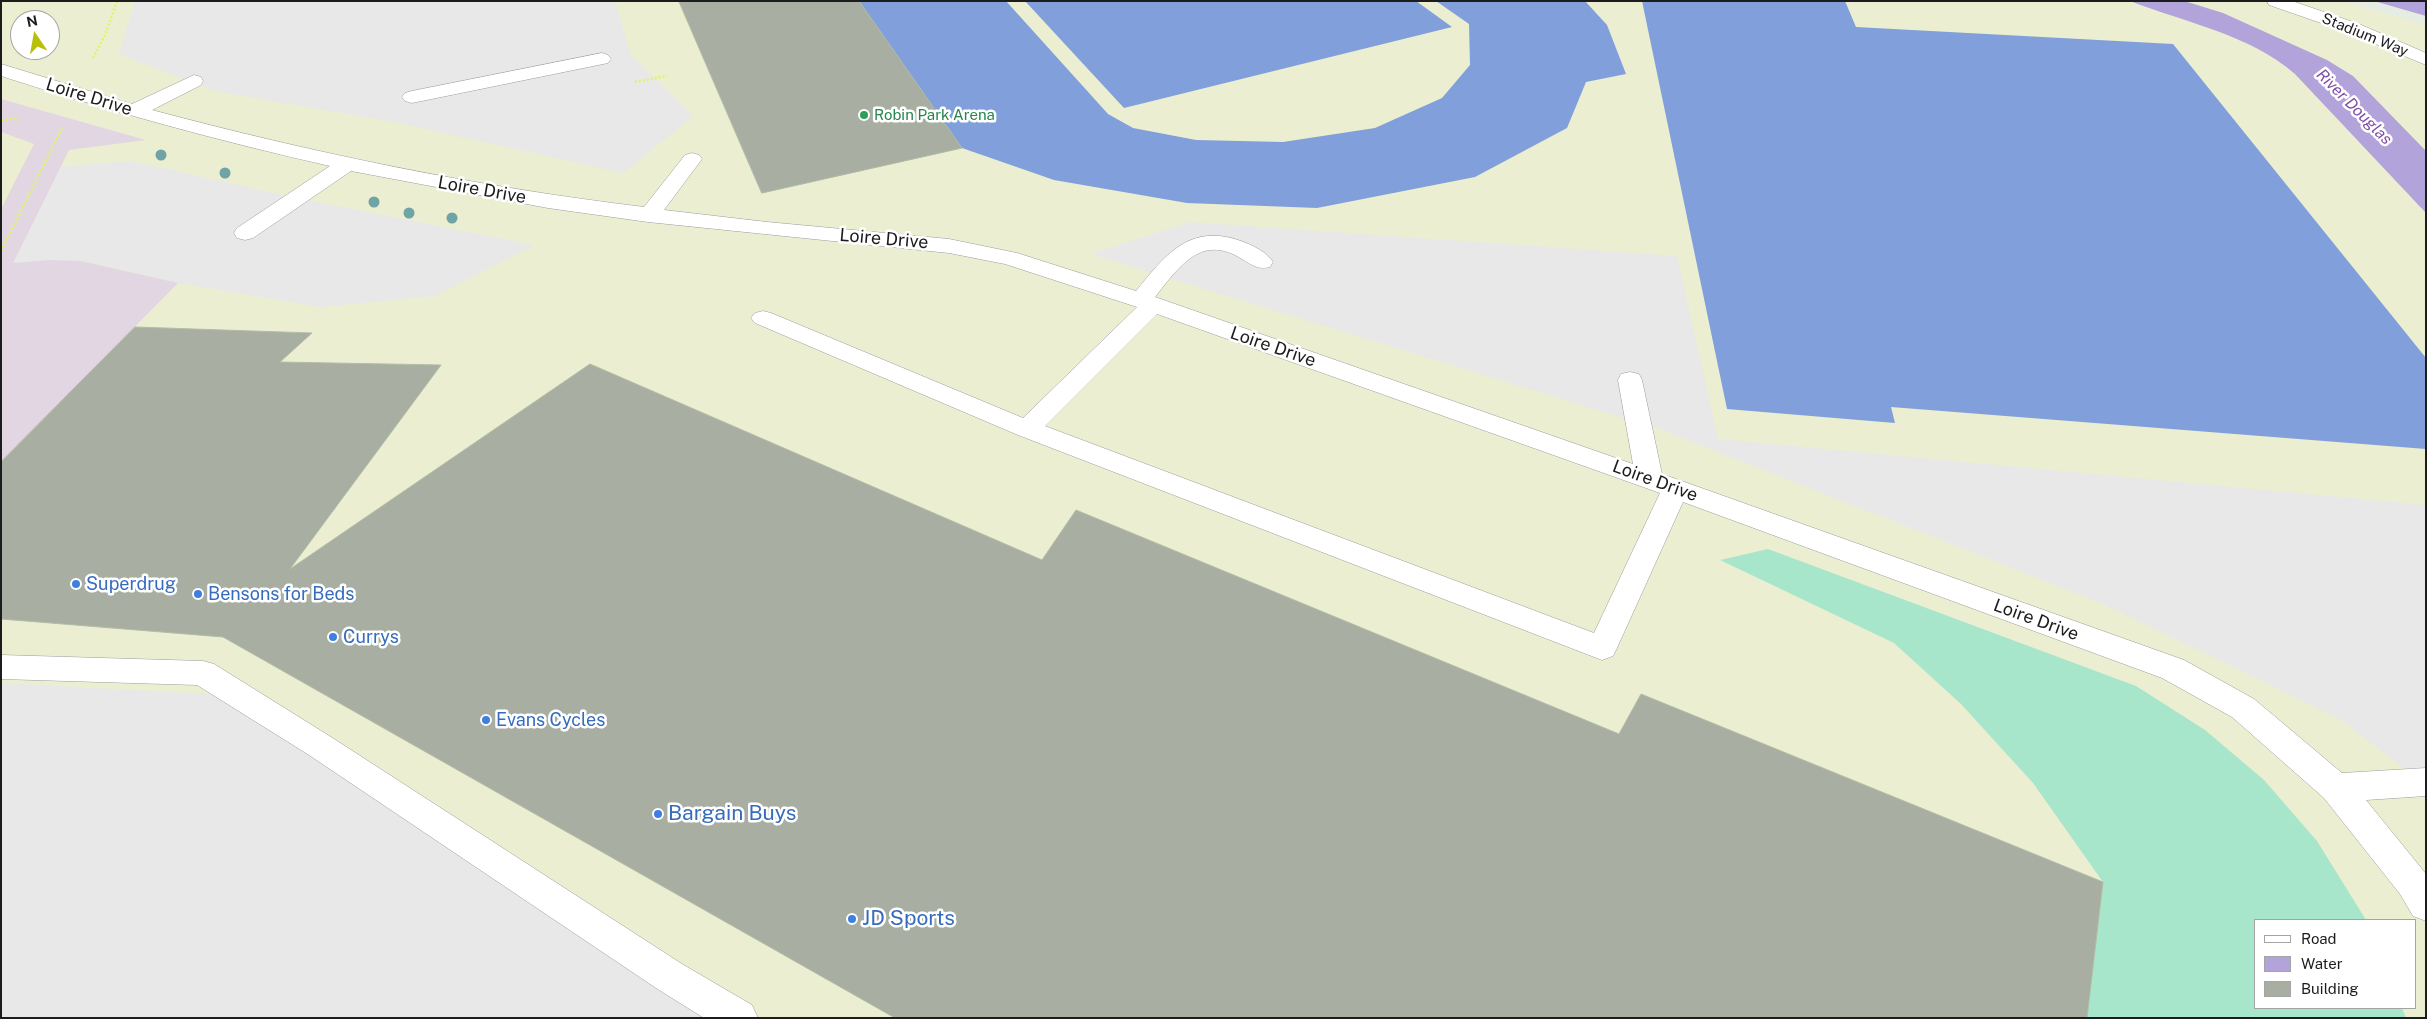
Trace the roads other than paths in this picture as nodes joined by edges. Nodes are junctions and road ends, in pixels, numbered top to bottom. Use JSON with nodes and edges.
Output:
{"nodes":[{"id":1,"x":2275,"y":1,"type":"edge"},
{"id":2,"x":602,"y":59,"type":"dead end"},
{"id":3,"x":2426,"y":60,"type":"edge"},
{"id":4,"x":1,"y":70,"type":"edge"},
{"id":5,"x":194,"y":81,"type":"dead end"},
{"id":6,"x":412,"y":98,"type":"dead end"},
{"id":7,"x":134,"y":111,"type":"junction"},
{"id":8,"x":692,"y":159,"type":"dead end"},
{"id":9,"x":347,"y":164,"type":"junction"},
{"id":10,"x":648,"y":216,"type":"junction"},
{"id":11,"x":245,"y":233,"type":"dead end"},
{"id":12,"x":1262,"y":262,"type":"dead end"},
{"id":13,"x":1147,"y":303,"type":"junction"},
{"id":14,"x":763,"y":318,"type":"dead end"},
{"id":15,"x":1630,"y":380,"type":"dead end"},
{"id":16,"x":1026,"y":430,"type":"junction"},
{"id":17,"x":1650,"y":480,"type":"junction"},
{"id":18,"x":1675,"y":489,"type":"junction"},
{"id":19,"x":1,"y":667,"type":"edge"},
{"id":20,"x":2426,"y":782,"type":"edge"},
{"id":21,"x":2336,"y":788,"type":"junction"},
{"id":22,"x":2426,"y":905,"type":"edge"},
{"id":23,"x":739,"y":1018,"type":"edge"}],
"edges":[{"from":1,"to":3,"type":"street","name":"Stadium Way"},
{"from":2,"to":6,"type":"street"},
{"from":4,"to":7,"type":"street","name":"Loire Drive"},
{"from":5,"to":7,"type":"street"},
{"from":7,"to":9,"type":"street","name":"Loire Drive"},
{"from":8,"to":10,"type":"street"},
{"from":9,"to":10,"type":"street","name":"Loire Drive"},
{"from":9,"to":11,"type":"street"},
{"from":10,"to":13,"type":"street","name":"Loire Drive"},
{"from":12,"to":13,"type":"street"},
{"from":13,"to":16,"type":"street"},
{"from":13,"to":17,"type":"street","name":"Loire Drive"},
{"from":14,"to":16,"type":"street"},
{"from":15,"to":17,"type":"street"},
{"from":16,"to":18,"type":"street"},
{"from":17,"to":18,"type":"street","name":"Loire Drive"},
{"from":18,"to":21,"type":"street","name":"Loire Drive"},
{"from":19,"to":23,"type":"street"},
{"from":20,"to":21,"type":"street"},
{"from":21,"to":22,"type":"street","name":"Loire Drive"}]}
